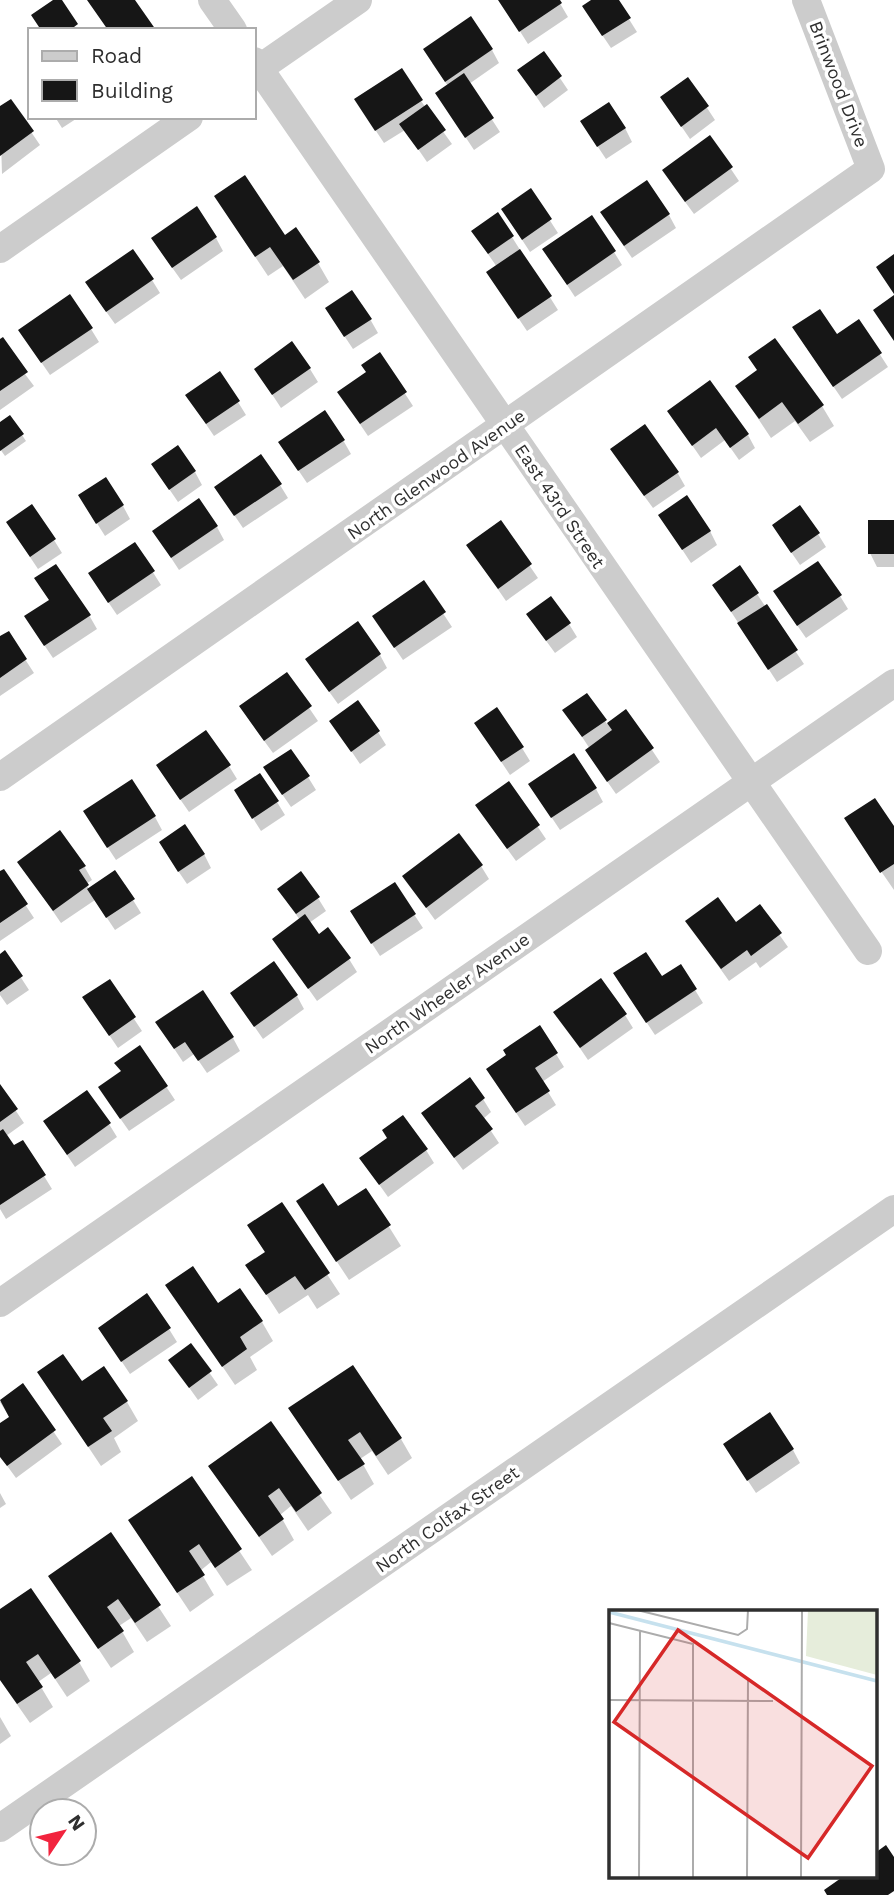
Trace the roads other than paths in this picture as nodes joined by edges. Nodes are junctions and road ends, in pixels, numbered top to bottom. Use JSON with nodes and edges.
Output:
{"nodes":[{"id":1,"x":212,"y":0,"type":"edge"},
{"id":2,"x":358,"y":0,"type":"edge"},
{"id":3,"x":806,"y":0,"type":"edge"},
{"id":4,"x":232,"y":28,"type":"edge"},
{"id":5,"x":256,"y":67,"type":"edge"},
{"id":6,"x":186,"y":119,"type":"edge"},
{"id":7,"x":872,"y":169,"type":"joint"},
{"id":8,"x":0,"y":249,"type":"edge"},
{"id":9,"x":505,"y":426,"type":"junction"},
{"id":10,"x":894,"y":683,"type":"edge"},
{"id":11,"x":0,"y":776,"type":"edge"},
{"id":12,"x":750,"y":782,"type":"junction"},
{"id":13,"x":868,"y":951,"type":"dead end"},
{"id":14,"x":894,"y":1209,"type":"edge"},
{"id":15,"x":0,"y":1303,"type":"edge"},
{"id":16,"x":0,"y":1828,"type":"edge"}],
"edges":[{"from":1,"to":4,"type":"street"},
{"from":2,"to":5,"type":"street"},
{"from":3,"to":7,"type":"street","name":"Brinwood Drive"},
{"from":5,"to":9,"type":"street","name":"East 43rd Street"},
{"from":6,"to":8,"type":"street"},
{"from":7,"to":9,"type":"street","name":"North Glenwood Avenue"},
{"from":9,"to":11,"type":"street","name":"North Glenwood Avenue"},
{"from":9,"to":12,"type":"street","name":"East 43rd Street"},
{"from":10,"to":12,"type":"street","name":"North Wheeler Avenue"},
{"from":12,"to":13,"type":"street","name":"East 43rd Street"},
{"from":12,"to":15,"type":"street","name":"North Wheeler Avenue"},
{"from":14,"to":16,"type":"street","name":"North Colfax Street"}]}
